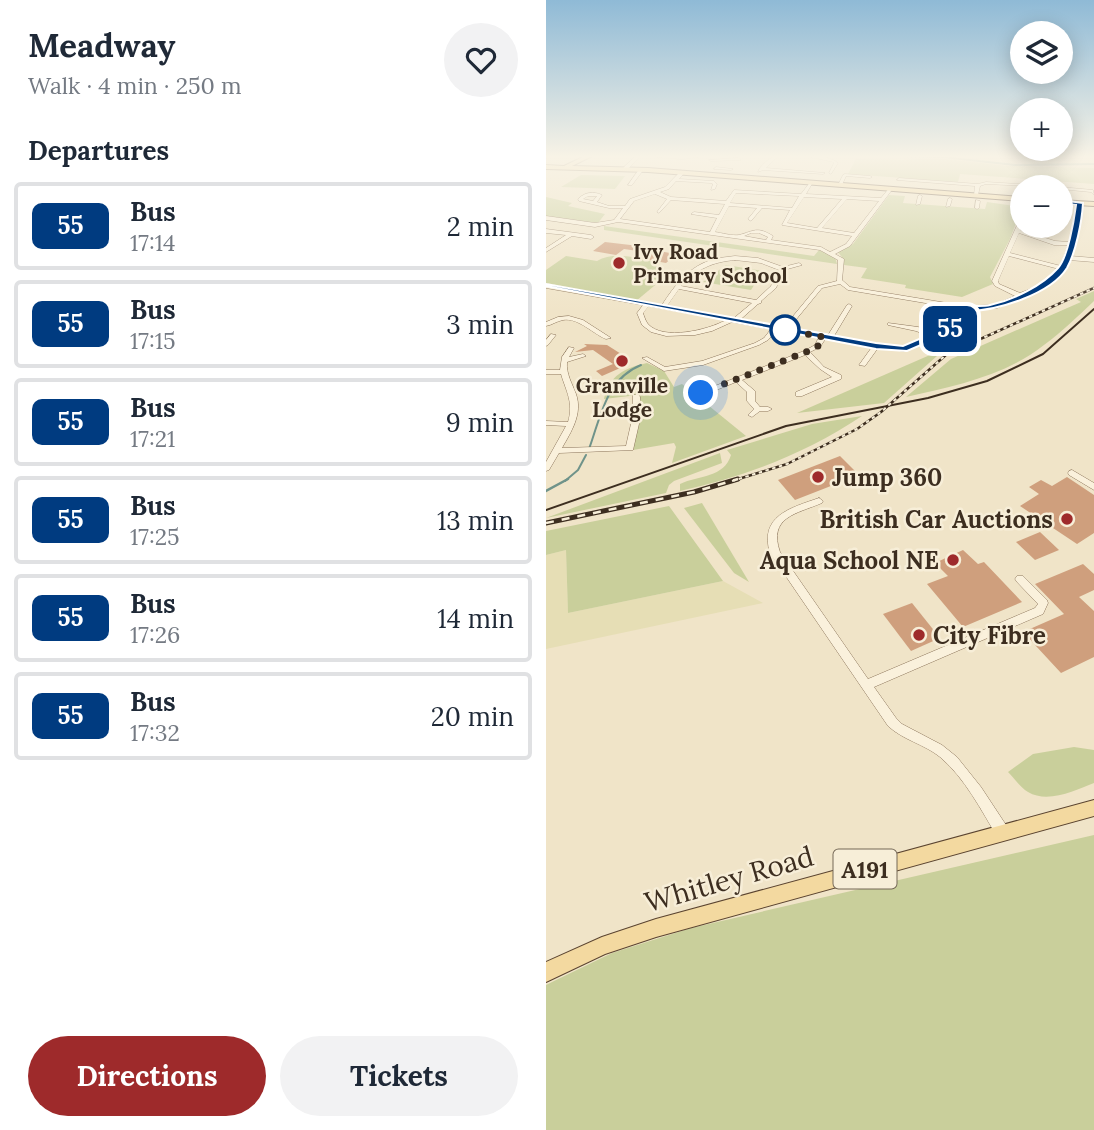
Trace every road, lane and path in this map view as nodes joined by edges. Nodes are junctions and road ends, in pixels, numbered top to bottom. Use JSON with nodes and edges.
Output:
{"nodes":[{"id":1,"x":627,"y":207,"type":"edge"},
{"id":2,"x":760,"y":207,"type":"edge"},
{"id":3,"x":662,"y":208,"type":"edge"},
{"id":4,"x":726,"y":208,"type":"edge"},
{"id":5,"x":772,"y":208,"type":"edge"},
{"id":6,"x":837,"y":208,"type":"edge"},
{"id":7,"x":877,"y":208,"type":"edge"},
{"id":8,"x":1079,"y":208,"type":"edge"},
{"id":9,"x":792,"y":209,"type":"joint"},
{"id":10,"x":659,"y":212,"type":"dead end"},
{"id":11,"x":694,"y":214,"type":"dead end"},
{"id":12,"x":721,"y":217,"type":"junction"},
{"id":13,"x":546,"y":218,"type":"edge"},
{"id":14,"x":751,"y":219,"type":"dead end"},
{"id":15,"x":617,"y":220,"type":"junction"},
{"id":16,"x":818,"y":230,"type":"junction"},
{"id":17,"x":546,"y":231,"type":"edge"},
{"id":18,"x":712,"y":233,"type":"junction"},
{"id":19,"x":572,"y":234,"type":"junction"},
{"id":20,"x":856,"y":235,"type":"junction"},
{"id":21,"x":591,"y":237,"type":"dead end"},
{"id":22,"x":1072,"y":244,"type":"junction"},
{"id":23,"x":548,"y":248,"type":"edge"},
{"id":24,"x":695,"y":253,"type":"dead end"},
{"id":25,"x":832,"y":253,"type":"junction"},
{"id":26,"x":1006,"y":254,"type":"junction"},
{"id":27,"x":717,"y":258,"type":"junction"},
{"id":28,"x":1068,"y":258,"type":"junction"},
{"id":29,"x":1094,"y":260,"type":"edge"},
{"id":30,"x":799,"y":265,"type":"dead end"},
{"id":31,"x":1063,"y":268,"type":"junction"},
{"id":32,"x":782,"y":269,"type":"junction"},
{"id":33,"x":840,"y":282,"type":"junction"},
{"id":34,"x":546,"y":286,"type":"edge"},
{"id":35,"x":677,"y":288,"type":"junction"},
{"id":36,"x":1021,"y":296,"type":"junction"},
{"id":37,"x":759,"y":302,"type":"junction"},
{"id":38,"x":647,"y":305,"type":"junction"},
{"id":39,"x":849,"y":306,"type":"dead end"},
{"id":40,"x":663,"y":308,"type":"junction"},
{"id":41,"x":965,"y":308,"type":"junction"},
{"id":42,"x":547,"y":315,"type":"edge"},
{"id":43,"x":562,"y":318,"type":"junction"},
{"id":44,"x":733,"y":320,"type":"junction"},
{"id":45,"x":792,"y":320,"type":"dead end"},
{"id":46,"x":546,"y":324,"type":"edge"},
{"id":47,"x":890,"y":324,"type":"dead end"},
{"id":48,"x":775,"y":328,"type":"junction"},
{"id":49,"x":553,"y":335,"type":"dead end"},
{"id":50,"x":935,"y":336,"type":"junction"},
{"id":51,"x":826,"y":337,"type":"junction"},
{"id":52,"x":608,"y":338,"type":"dead end"},
{"id":53,"x":546,"y":344,"type":"edge"},
{"id":54,"x":876,"y":346,"type":"junction"},
{"id":55,"x":571,"y":348,"type":"dead end"},
{"id":56,"x":806,"y":352,"type":"junction"},
{"id":57,"x":583,"y":356,"type":"dead end"},
{"id":58,"x":645,"y":358,"type":"dead end"},
{"id":59,"x":565,"y":360,"type":"junction"},
{"id":60,"x":863,"y":365,"type":"dead end"},
{"id":61,"x":546,"y":372,"type":"edge"},
{"id":62,"x":562,"y":372,"type":"junction"},
{"id":63,"x":737,"y":379,"type":"junction"},
{"id":64,"x":800,"y":384,"type":"dead end"},
{"id":65,"x":808,"y":390,"type":"junction"},
{"id":66,"x":701,"y":393,"type":"dead end"},
{"id":67,"x":799,"y":394,"type":"dead end"},
{"id":68,"x":638,"y":401,"type":"dead end"},
{"id":69,"x":768,"y":409,"type":"dead end"},
{"id":70,"x":546,"y":423,"type":"edge"},
{"id":71,"x":569,"y":424,"type":"junction"},
{"id":72,"x":556,"y":451,"type":"junction"},
{"id":73,"x":546,"y":468,"type":"edge"},
{"id":74,"x":1072,"y":473,"type":"dead end"},
{"id":75,"x":1094,"y":487,"type":"edge"},
{"id":76,"x":819,"y":501,"type":"dead end"},
{"id":77,"x":1020,"y":579,"type":"dead end"},
{"id":78,"x":868,"y":684,"type":"junction"},
{"id":79,"x":1094,"y":808,"type":"edge"},
{"id":80,"x":1003,"y":833,"type":"junction"},
{"id":81,"x":546,"y":972,"type":"edge"}],
"edges":[{"from":1,"to":15,"type":"street"},
{"from":2,"to":14,"type":"street"},
{"from":3,"to":10,"type":"street"},
{"from":4,"to":12,"type":"street"},
{"from":5,"to":9,"type":"street"},
{"from":6,"to":16,"type":"street"},
{"from":7,"to":20,"type":"street"},
{"from":8,"to":22,"type":"street"},
{"from":9,"to":16,"type":"street"},
{"from":11,"to":12,"type":"street"},
{"from":12,"to":18,"type":"street"},
{"from":13,"to":15,"type":"street"},
{"from":15,"to":18,"type":"street"},
{"from":16,"to":20,"type":"street"},
{"from":17,"to":19,"type":"street"},
{"from":18,"to":25,"type":"street"},
{"from":19,"to":21,"type":"street"},
{"from":19,"to":23,"type":"street"},
{"from":20,"to":25,"type":"street"},
{"from":22,"to":26,"type":"street"},
{"from":22,"to":28,"type":"street"},
{"from":24,"to":27,"type":"street"},
{"from":25,"to":33,"type":"street"},
{"from":26,"to":31,"type":"street"},
{"from":26,"to":36,"type":"street"},
{"from":27,"to":32,"type":"street"},
{"from":27,"to":35,"type":"street"},
{"from":28,"to":29,"type":"street"},
{"from":28,"to":31,"type":"street"},
{"from":30,"to":32,"type":"street"},
{"from":31,"to":36,"type":"street"},
{"from":32,"to":37,"type":"street"},
{"from":33,"to":41,"type":"street"},
{"from":33,"to":45,"type":"street"},
{"from":34,"to":38,"type":"street"},
{"from":35,"to":37,"type":"street"},
{"from":35,"to":40,"type":"street"},
{"from":36,"to":41,"type":"street"},
{"from":37,"to":44,"type":"street"},
{"from":38,"to":40,"type":"street"},
{"from":38,"to":44,"type":"street"},
{"from":39,"to":51,"type":"street"},
{"from":40,"to":44,"type":"street"},
{"from":41,"to":50,"type":"street"},
{"from":42,"to":43,"type":"street"},
{"from":43,"to":46,"type":"street"},
{"from":43,"to":52,"type":"street"},
{"from":44,"to":48,"type":"street"},
{"from":47,"to":50,"type":"street"},
{"from":48,"to":51,"type":"street"},
{"from":48,"to":58,"type":"street"},
{"from":49,"to":53,"type":"street"},
{"from":50,"to":54,"type":"street"},
{"from":51,"to":54,"type":"street"},
{"from":51,"to":56,"type":"street"},
{"from":54,"to":60,"type":"street"},
{"from":55,"to":59,"type":"street"},
{"from":56,"to":63,"type":"street"},
{"from":56,"to":65,"type":"street"},
{"from":57,"to":59,"type":"street"},
{"from":59,"to":62,"type":"street"},
{"from":61,"to":62,"type":"street"},
{"from":62,"to":71,"type":"street"},
{"from":63,"to":66,"type":"street"},
{"from":63,"to":69,"type":"street"},
{"from":64,"to":65,"type":"street"},
{"from":65,"to":67,"type":"street"},
{"from":68,"to":72,"type":"street"},
{"from":70,"to":71,"type":"street"},
{"from":71,"to":72,"type":"street"},
{"from":72,"to":73,"type":"street"},
{"from":74,"to":75,"type":"street"},
{"from":76,"to":78,"type":"street"},
{"from":77,"to":78,"type":"street"},
{"from":78,"to":80,"type":"street"},
{"from":79,"to":80,"type":"main road","name":"Whitley Road","number":"A191"},
{"from":80,"to":81,"type":"main road","name":"Whitley Road","number":"A191"}]}
